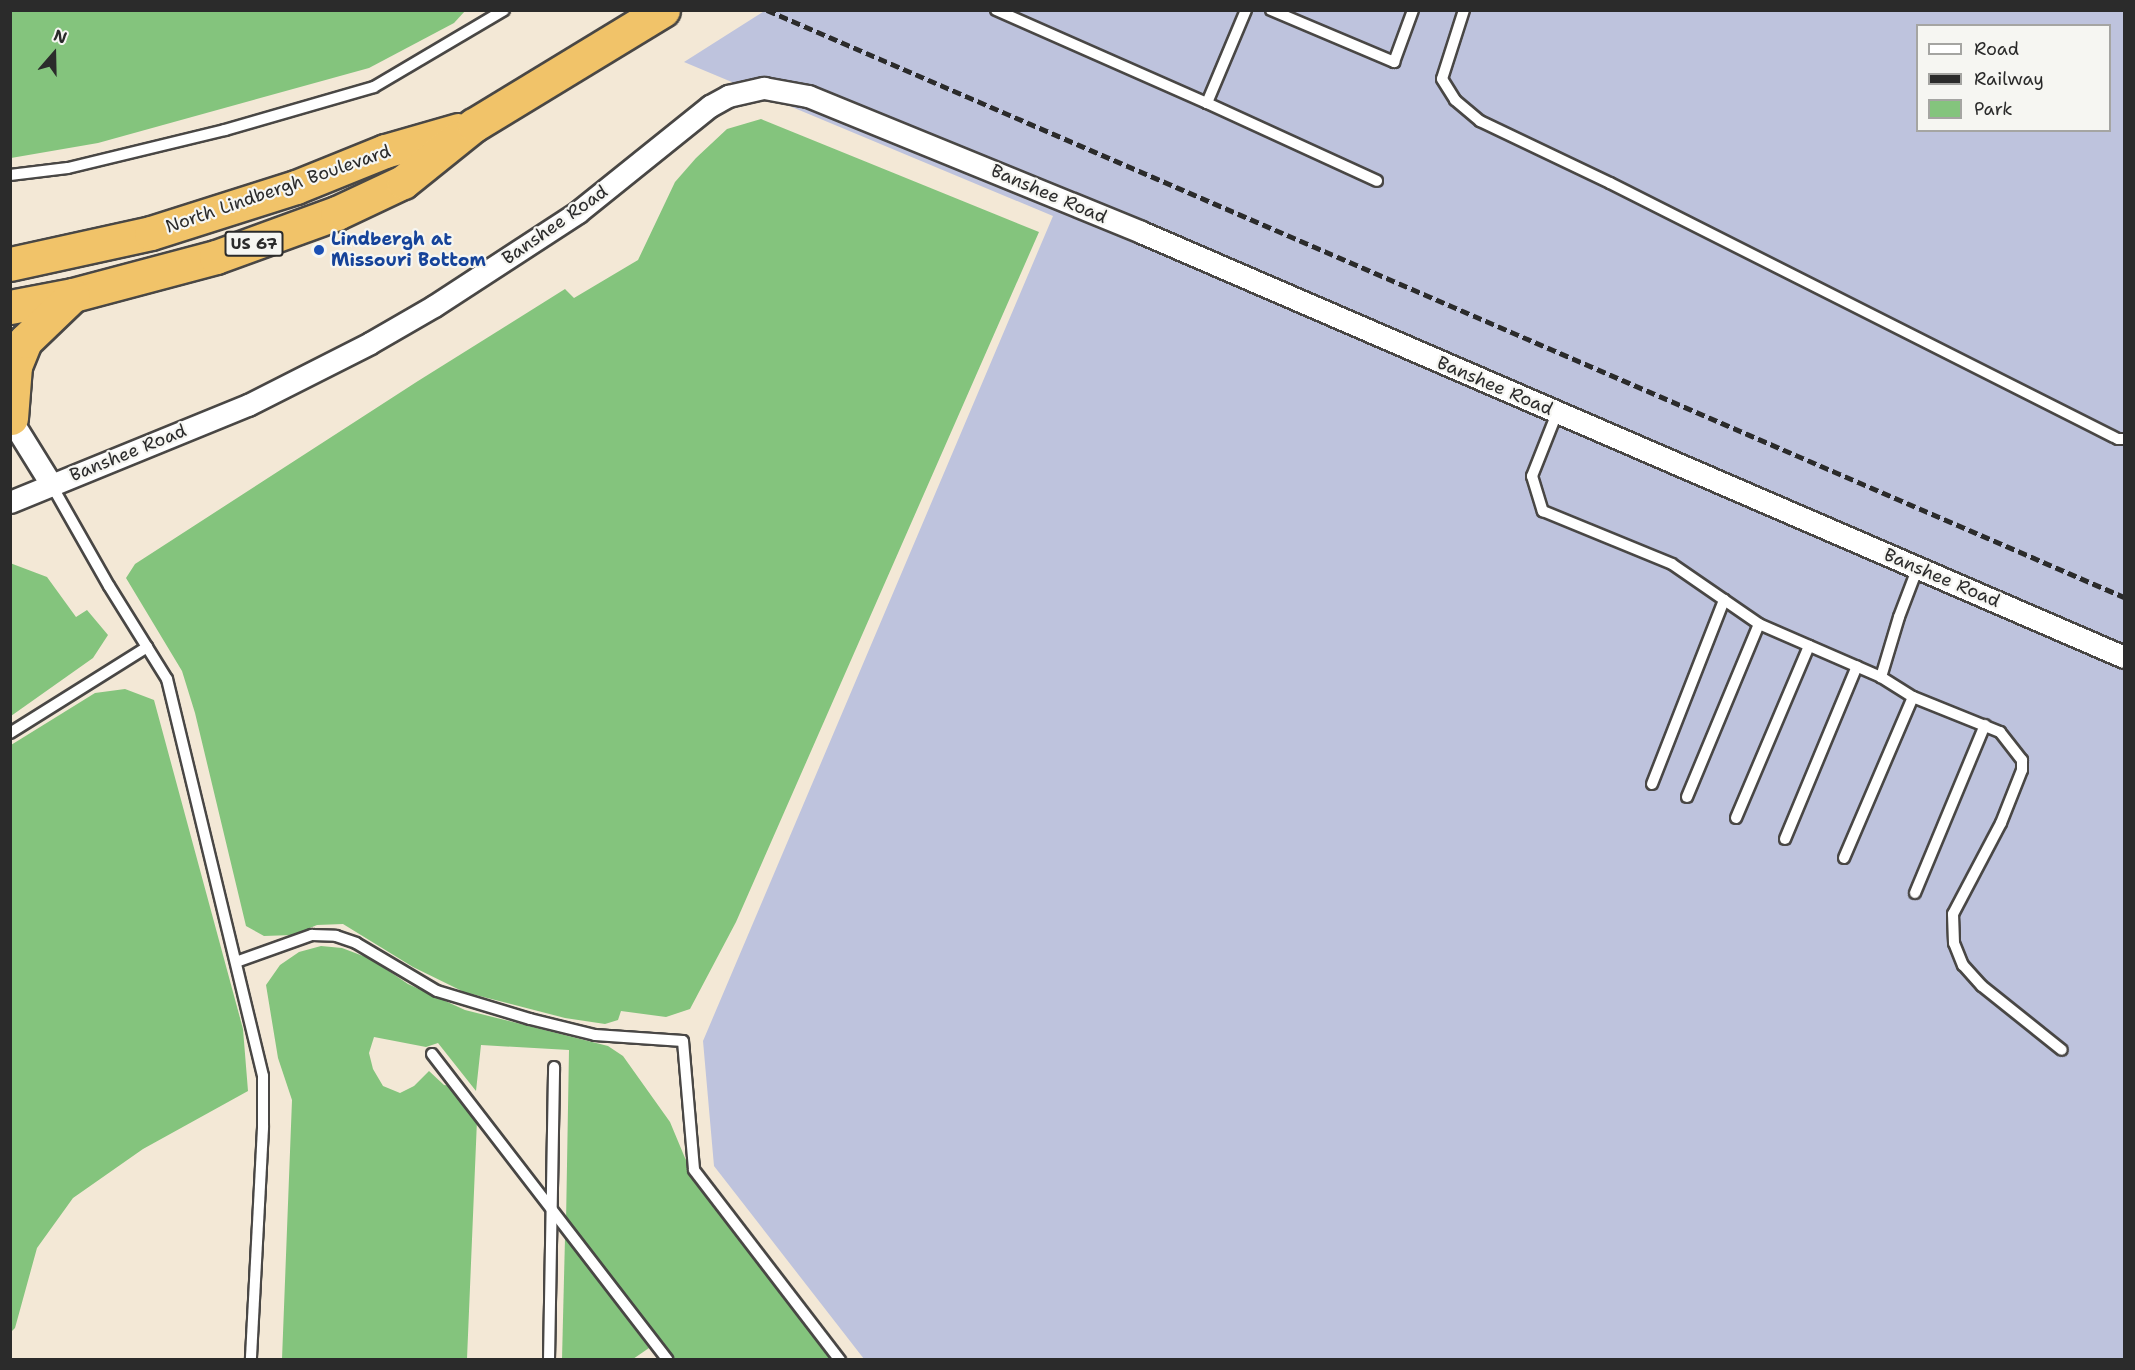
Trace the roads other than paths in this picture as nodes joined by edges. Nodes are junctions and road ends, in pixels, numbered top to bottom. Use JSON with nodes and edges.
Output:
{"nodes":[{"id":1,"x":504,"y":10,"type":"edge"},
{"id":2,"x":663,"y":10,"type":"edge"},
{"id":3,"x":996,"y":10,"type":"edge"},
{"id":4,"x":1246,"y":10,"type":"edge"},
{"id":5,"x":1271,"y":10,"type":"edge"},
{"id":6,"x":1413,"y":10,"type":"edge"},
{"id":7,"x":1464,"y":10,"type":"edge"},
{"id":8,"x":1207,"y":103,"type":"junction"},
{"id":9,"x":474,"y":125,"type":"junction"},
{"id":10,"x":10,"y":176,"type":"edge"},
{"id":11,"x":1377,"y":181,"type":"dead end"},
{"id":12,"x":18,"y":260,"type":"edge"},
{"id":13,"x":73,"y":295,"type":"junction"},
{"id":14,"x":10,"y":307,"type":"edge"},
{"id":15,"x":1557,"y":413,"type":"junction"},
{"id":16,"x":11,"y":418,"type":"edge"},
{"id":17,"x":2124,"y":439,"type":"edge"},
{"id":18,"x":51,"y":484,"type":"junction"},
{"id":19,"x":10,"y":502,"type":"edge"},
{"id":20,"x":1918,"y":567,"type":"junction"},
{"id":21,"x":1724,"y":600,"type":"junction"},
{"id":22,"x":1759,"y":624,"type":"junction"},
{"id":23,"x":1809,"y":646,"type":"junction"},
{"id":24,"x":147,"y":647,"type":"junction"},
{"id":25,"x":2124,"y":657,"type":"edge"},
{"id":26,"x":1857,"y":666,"type":"junction"},
{"id":27,"x":1881,"y":677,"type":"junction"},
{"id":28,"x":1913,"y":697,"type":"junction"},
{"id":29,"x":1984,"y":725,"type":"junction"},
{"id":30,"x":10,"y":733,"type":"edge"},
{"id":31,"x":1652,"y":783,"type":"dead end"},
{"id":32,"x":1688,"y":797,"type":"dead end"},
{"id":33,"x":1736,"y":818,"type":"dead end"},
{"id":34,"x":1785,"y":839,"type":"dead end"},
{"id":35,"x":1844,"y":858,"type":"dead end"},
{"id":36,"x":1915,"y":893,"type":"dead end"},
{"id":37,"x":236,"y":962,"type":"junction"},
{"id":38,"x":2062,"y":1050,"type":"dead end"},
{"id":39,"x":432,"y":1054,"type":"dead end"},
{"id":40,"x":554,"y":1067,"type":"dead end"},
{"id":41,"x":552,"y":1209,"type":"junction"},
{"id":42,"x":251,"y":1359,"type":"edge"},
{"id":43,"x":549,"y":1359,"type":"edge"},
{"id":44,"x":668,"y":1359,"type":"edge"},
{"id":45,"x":840,"y":1359,"type":"edge"}],
"edges":[{"from":1,"to":10,"type":"lane"},
{"from":2,"to":9,"type":"highway","name":"North Lindbergh Boulevard","number":"US 67"},
{"from":3,"to":8,"type":"lane"},
{"from":4,"to":8,"type":"lane"},
{"from":5,"to":6,"type":"lane"},
{"from":7,"to":17,"type":"lane"},
{"from":8,"to":11,"type":"lane"},
{"from":9,"to":12,"type":"highway","name":"North Lindbergh Boulevard","number":"US 67"},
{"from":9,"to":13,"type":"highway","name":"North Lindbergh Boulevard","number":"US 67"},
{"from":13,"to":14,"type":"highway","name":"North Lindbergh Boulevard","number":"US 67"},
{"from":13,"to":16,"type":"highway"},
{"from":15,"to":18,"type":"street","name":"Banshee Road"},
{"from":15,"to":20,"type":"street","name":"Banshee Road"},
{"from":15,"to":21,"type":"lane"},
{"from":16,"to":18,"type":"street"},
{"from":18,"to":19,"type":"street","name":"Banshee Road"},
{"from":18,"to":24,"type":"lane"},
{"from":20,"to":25,"type":"street","name":"Banshee Road"},
{"from":20,"to":27,"type":"lane"},
{"from":21,"to":22,"type":"lane"},
{"from":21,"to":31,"type":"lane"},
{"from":22,"to":23,"type":"lane"},
{"from":22,"to":32,"type":"lane"},
{"from":23,"to":26,"type":"lane"},
{"from":23,"to":33,"type":"lane"},
{"from":24,"to":30,"type":"lane"},
{"from":24,"to":37,"type":"lane"},
{"from":26,"to":27,"type":"lane"},
{"from":26,"to":34,"type":"lane"},
{"from":27,"to":28,"type":"lane"},
{"from":28,"to":29,"type":"lane"},
{"from":28,"to":35,"type":"lane"},
{"from":29,"to":36,"type":"lane"},
{"from":29,"to":38,"type":"lane"},
{"from":37,"to":42,"type":"lane"},
{"from":37,"to":45,"type":"lane"},
{"from":39,"to":41,"type":"lane"},
{"from":40,"to":41,"type":"lane"},
{"from":41,"to":43,"type":"lane"},
{"from":41,"to":44,"type":"lane"}]}
